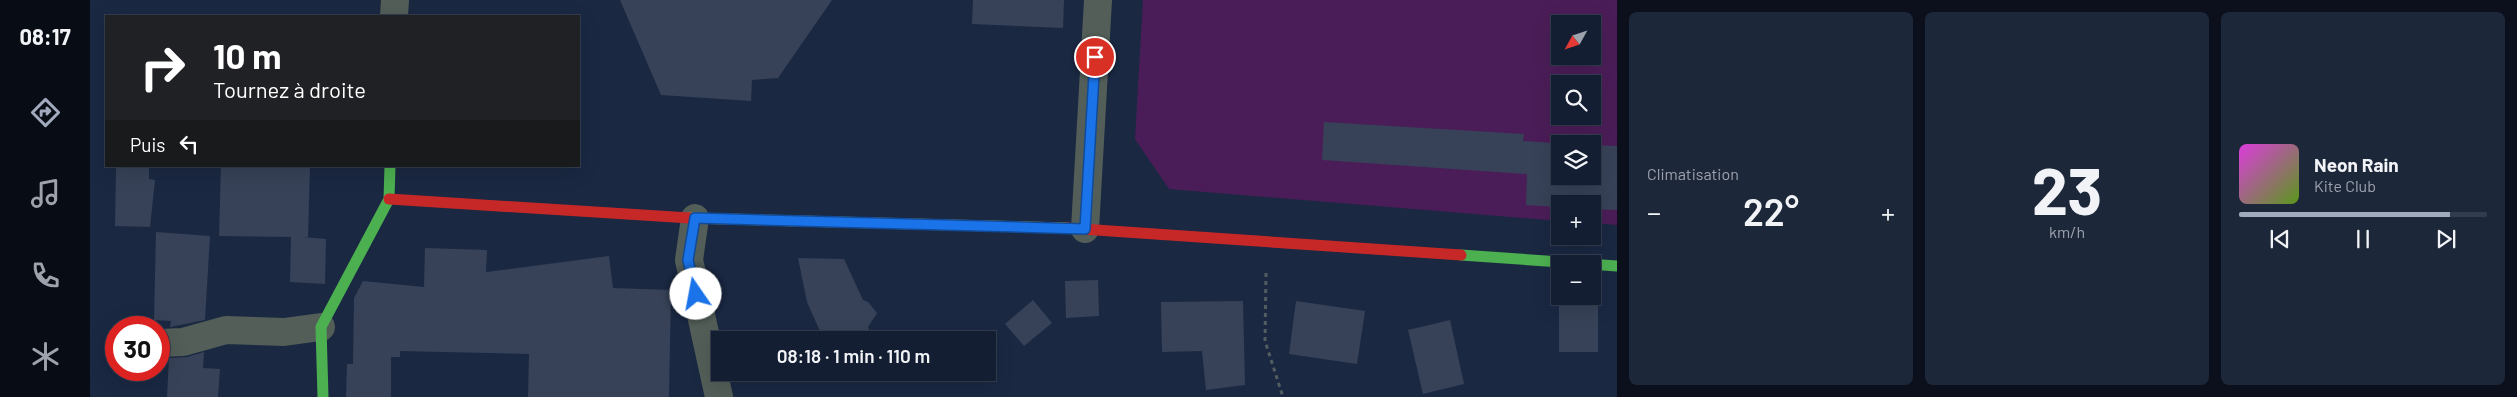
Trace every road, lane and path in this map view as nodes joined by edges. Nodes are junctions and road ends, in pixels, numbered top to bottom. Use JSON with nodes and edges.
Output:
{"nodes":[{"id":1,"x":395,"y":0,"type":"edge"},
{"id":2,"x":1098,"y":0,"type":"edge"},
{"id":3,"x":394,"y":15,"type":"edge"},
{"id":4,"x":390,"y":167,"type":"edge"},
{"id":5,"x":389,"y":199,"type":"junction"},
{"id":6,"x":695,"y":218,"type":"junction"},
{"id":7,"x":1085,"y":229,"type":"junction"},
{"id":8,"x":1266,"y":240,"type":"junction"},
{"id":9,"x":1617,"y":266,"type":"edge"},
{"id":10,"x":321,"y":327,"type":"junction"},
{"id":11,"x":170,"y":343,"type":"edge"},
{"id":12,"x":323,"y":397,"type":"edge"},
{"id":13,"x":718,"y":397,"type":"edge"},
{"id":14,"x":1283,"y":397,"type":"edge"}],
"edges":[{"from":1,"to":3,"type":"street"},
{"from":2,"to":7,"type":"street"},
{"from":4,"to":5,"type":"street"},
{"from":5,"to":6,"type":"street"},
{"from":5,"to":10,"type":"street"},
{"from":6,"to":7,"type":"street"},
{"from":6,"to":13,"type":"street"},
{"from":7,"to":8,"type":"street"},
{"from":8,"to":9,"type":"street"},
{"from":8,"to":14,"type":"path"},
{"from":10,"to":11,"type":"street"},
{"from":10,"to":12,"type":"street"}]}
